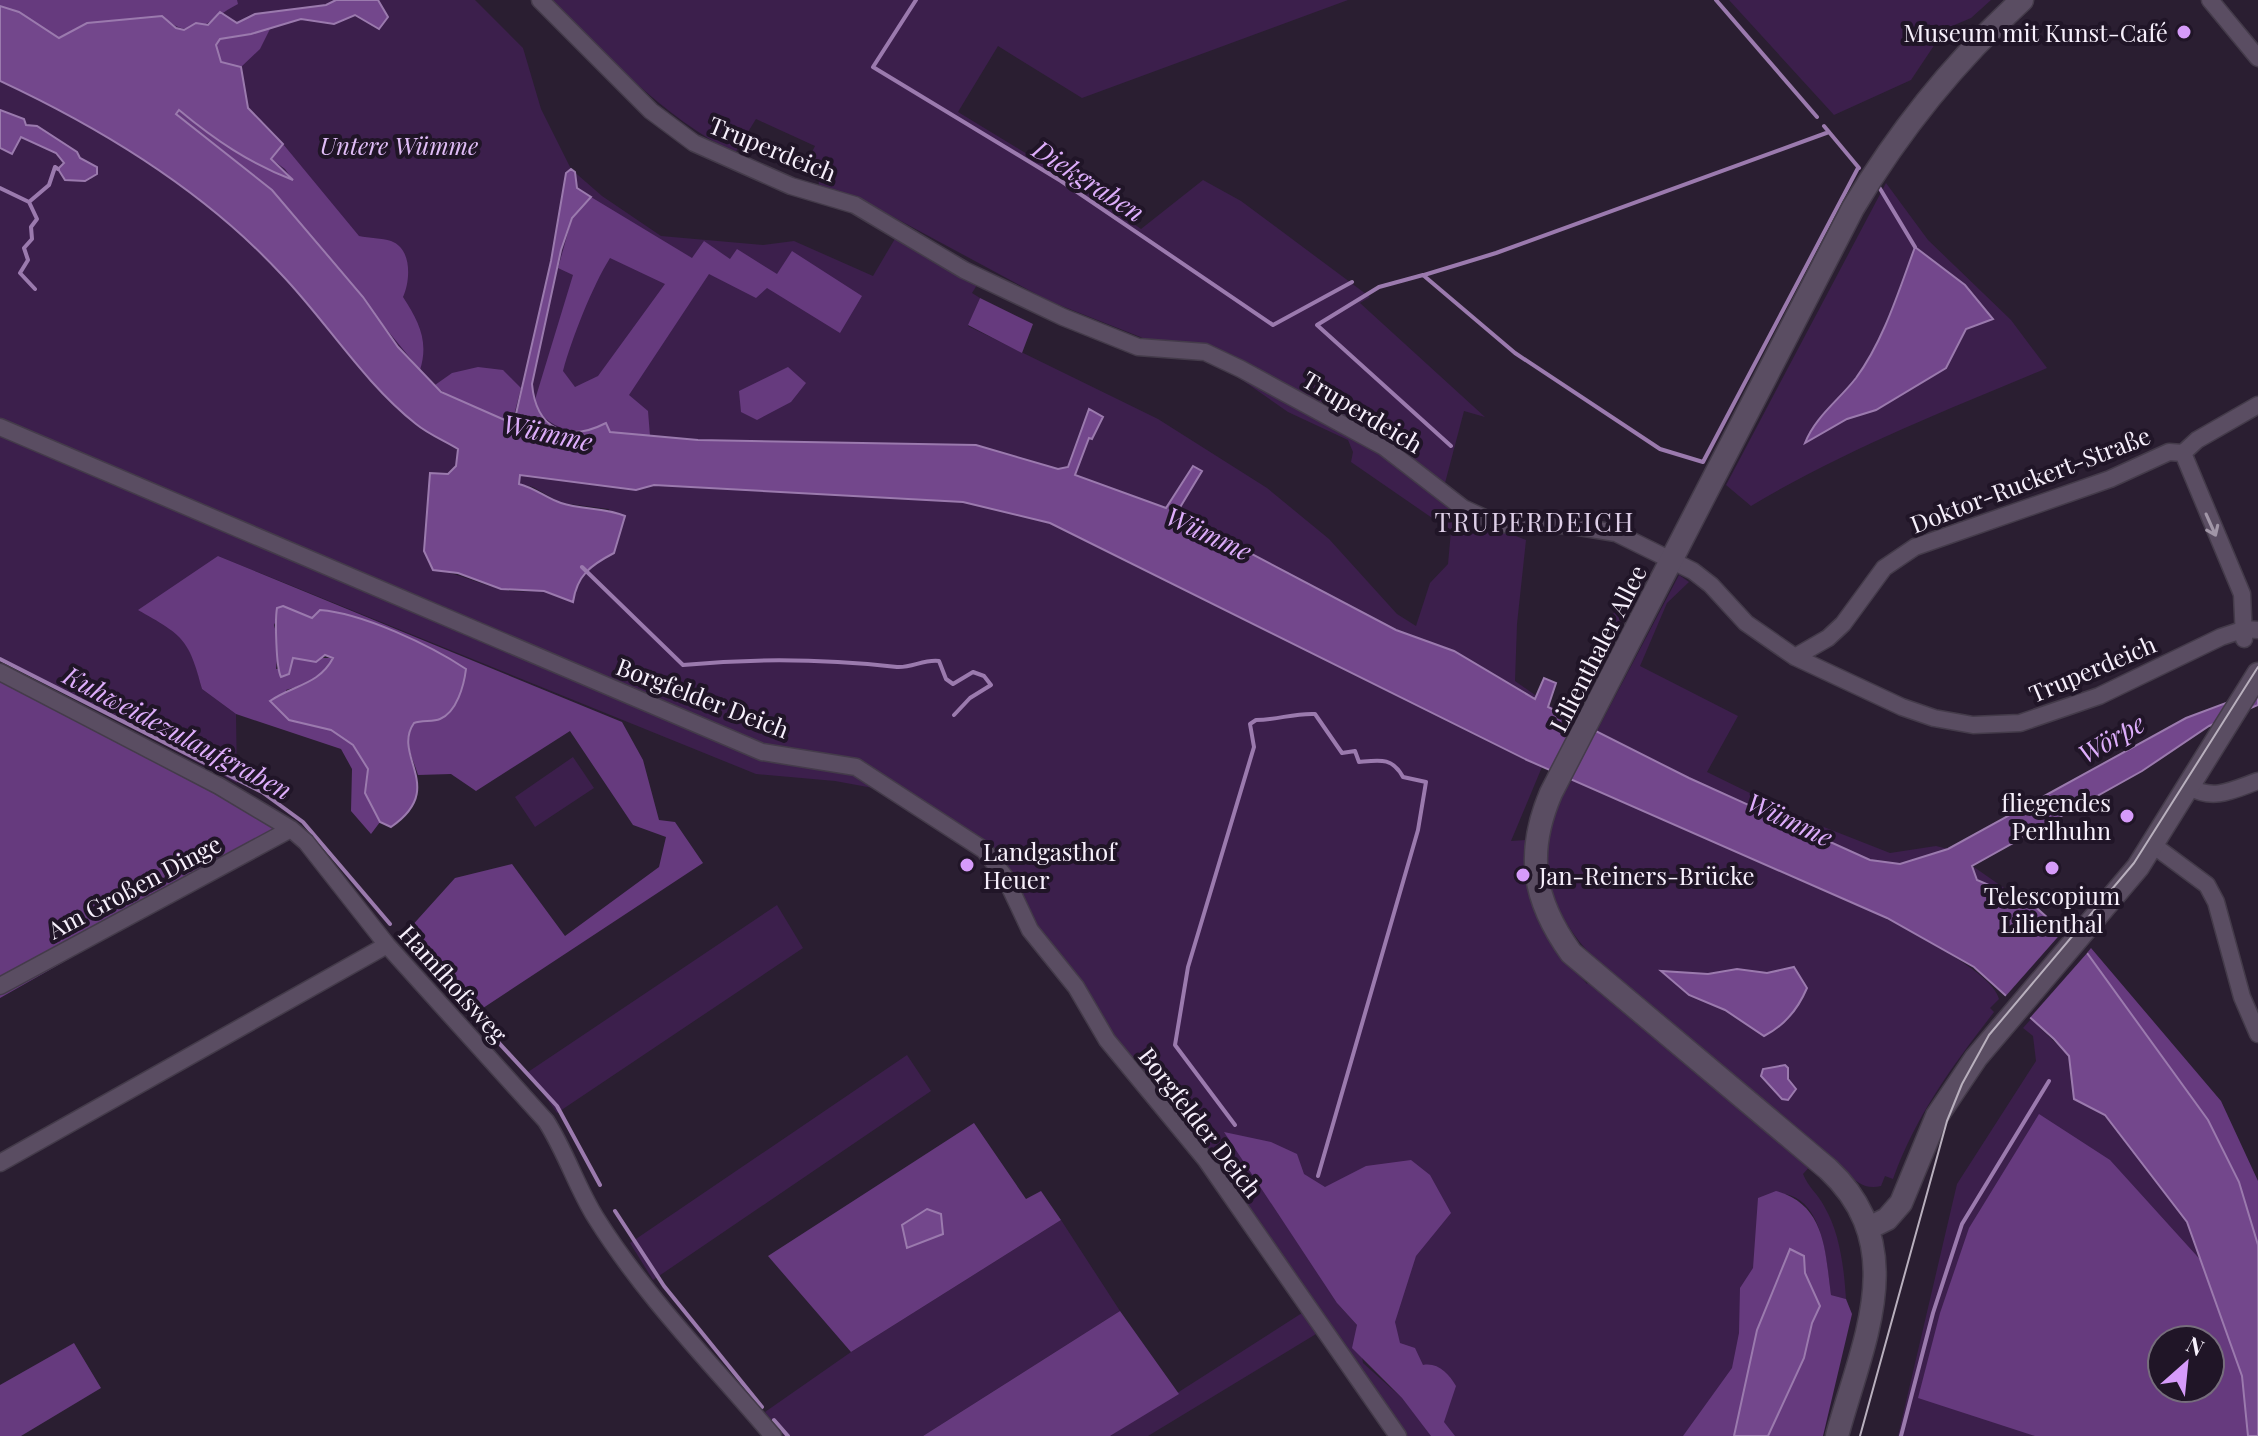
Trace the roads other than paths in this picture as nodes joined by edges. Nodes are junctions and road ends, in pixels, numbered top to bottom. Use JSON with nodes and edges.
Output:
{"nodes":[{"id":1,"x":540,"y":0,"type":"edge"},
{"id":2,"x":2022,"y":0,"type":"edge"},
{"id":3,"x":2210,"y":0,"type":"edge"},
{"id":4,"x":2258,"y":58,"type":"edge"},
{"id":5,"x":2258,"y":405,"type":"edge"},
{"id":6,"x":0,"y":427,"type":"edge"},
{"id":7,"x":2183,"y":453,"type":"junction"},
{"id":8,"x":1671,"y":560,"type":"junction"},
{"id":9,"x":2247,"y":636,"type":"edge"},
{"id":10,"x":1795,"y":657,"type":"junction"},
{"id":11,"x":0,"y":672,"type":"edge"},
{"id":12,"x":2252,"y":684,"type":"edge"},
{"id":13,"x":2258,"y":781,"type":"edge"},
{"id":14,"x":2189,"y":787,"type":"junction"},
{"id":15,"x":291,"y":829,"type":"junction"},
{"id":16,"x":2153,"y":845,"type":"junction"},
{"id":17,"x":387,"y":945,"type":"junction"},
{"id":18,"x":0,"y":986,"type":"edge"},
{"id":19,"x":2258,"y":1034,"type":"edge"},
{"id":20,"x":0,"y":1163,"type":"edge"},
{"id":21,"x":1869,"y":1228,"type":"junction"},
{"id":22,"x":773,"y":1436,"type":"edge"},
{"id":23,"x":1398,"y":1436,"type":"edge"},
{"id":24,"x":1837,"y":1436,"type":"edge"}],
"edges":[{"from":1,"to":8,"type":"street","name":"Truperdeich"},
{"from":2,"to":8,"type":"main road","name":"Lilienthaler Allee"},
{"from":3,"to":4,"type":"street"},
{"from":5,"to":7,"type":"street"},
{"from":6,"to":23,"type":"street","name":"Borgfelder Deich"},
{"from":7,"to":9,"type":"street","one_way":true},
{"from":7,"to":10,"type":"street","name":"Doktor-Ruckert-Straße"},
{"from":8,"to":10,"type":"street","name":"Truperdeich"},
{"from":8,"to":21,"type":"main road","name":"Lilienthaler Allee"},
{"from":9,"to":10,"type":"street","name":"Truperdeich"},
{"from":11,"to":15,"type":"street","name":"Hamfhofsweg"},
{"from":12,"to":14,"type":"main road"},
{"from":13,"to":14,"type":"street"},
{"from":14,"to":16,"type":"main road"},
{"from":15,"to":17,"type":"street","name":"Hamfhofsweg"},
{"from":15,"to":18,"type":"street","name":"Am Großen Dinge"},
{"from":16,"to":19,"type":"street"},
{"from":16,"to":21,"type":"main road"},
{"from":17,"to":20,"type":"street"},
{"from":17,"to":22,"type":"street","name":"Hamfhofsweg"},
{"from":21,"to":24,"type":"main road"}]}
